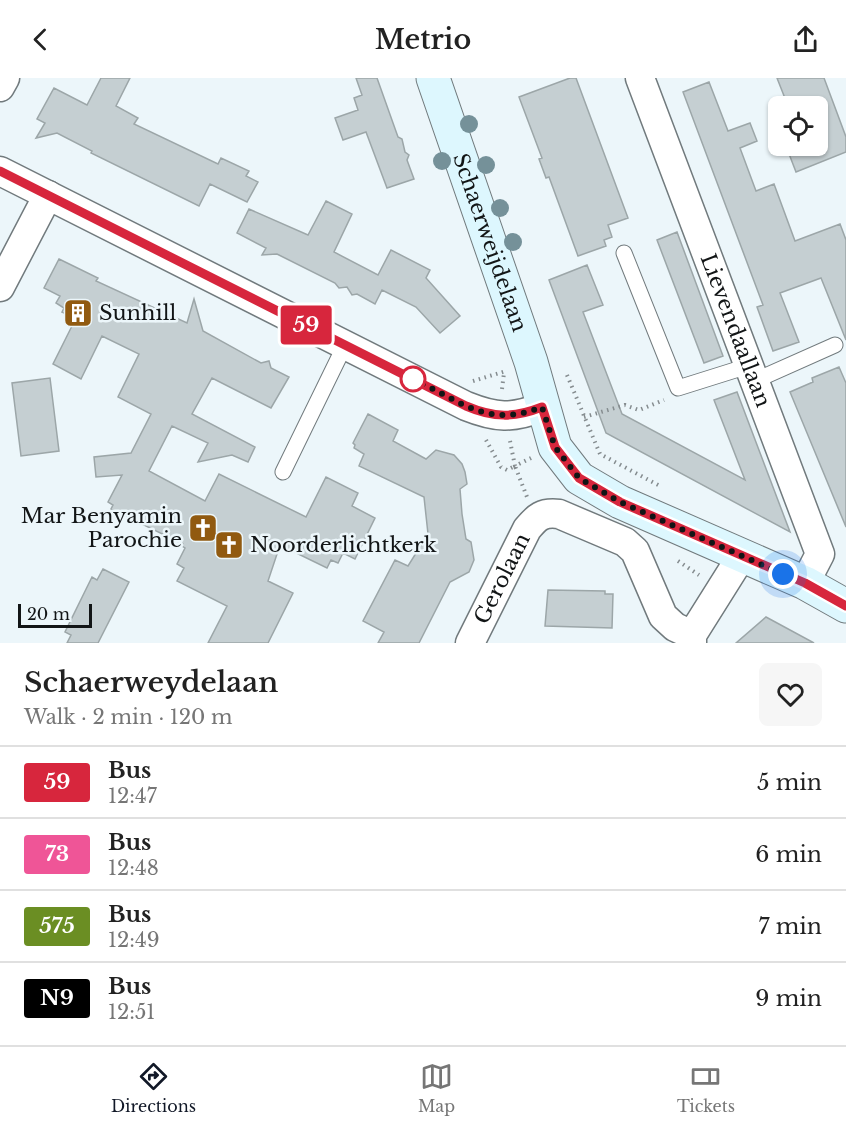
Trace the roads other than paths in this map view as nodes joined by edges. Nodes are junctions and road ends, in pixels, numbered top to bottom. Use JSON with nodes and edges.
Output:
{"nodes":[{"id":1,"x":5,"y":78,"type":"edge"},
{"id":2,"x":433,"y":78,"type":"edge"},
{"id":3,"x":640,"y":78,"type":"edge"},
{"id":4,"x":0,"y":87,"type":"edge"},
{"id":5,"x":0,"y":171,"type":"edge"},
{"id":6,"x":48,"y":195,"type":"junction"},
{"id":7,"x":624,"y":253,"type":"dead end"},
{"id":8,"x":0,"y":287,"type":"edge"},
{"id":9,"x":345,"y":345,"type":"junction"},
{"id":10,"x":835,"y":345,"type":"dead end"},
{"id":11,"x":751,"y":373,"type":"junction"},
{"id":12,"x":542,"y":407,"type":"junction"},
{"id":13,"x":283,"y":472,"type":"dead end"},
{"id":14,"x":741,"y":557,"type":"junction"},
{"id":15,"x":805,"y":583,"type":"junction"},
{"id":16,"x":846,"y":606,"type":"edge"},
{"id":17,"x":692,"y":639,"type":"edge"},
{"id":18,"x":470,"y":643,"type":"edge"}],
"edges":[{"from":1,"to":4,"type":"street"},
{"from":2,"to":12,"type":"street","name":"Schaerweijdelaan"},
{"from":3,"to":11,"type":"street","name":"Lievendaallaan"},
{"from":5,"to":6,"type":"street"},
{"from":6,"to":8,"type":"street"},
{"from":6,"to":9,"type":"street"},
{"from":7,"to":11,"type":"lane"},
{"from":9,"to":12,"type":"street"},
{"from":9,"to":13,"type":"lane"},
{"from":10,"to":11,"type":"lane"},
{"from":11,"to":15,"type":"street","name":"Lievendaallaan"},
{"from":12,"to":14,"type":"street","name":"Schaerweijdelaan"},
{"from":14,"to":15,"type":"street","name":"Schaerweijdelaan"},
{"from":14,"to":17,"type":"street"},
{"from":15,"to":16,"type":"street","name":"Schaerweijdelaan"},
{"from":17,"to":18,"type":"street","name":"Gerolaan"}]}
